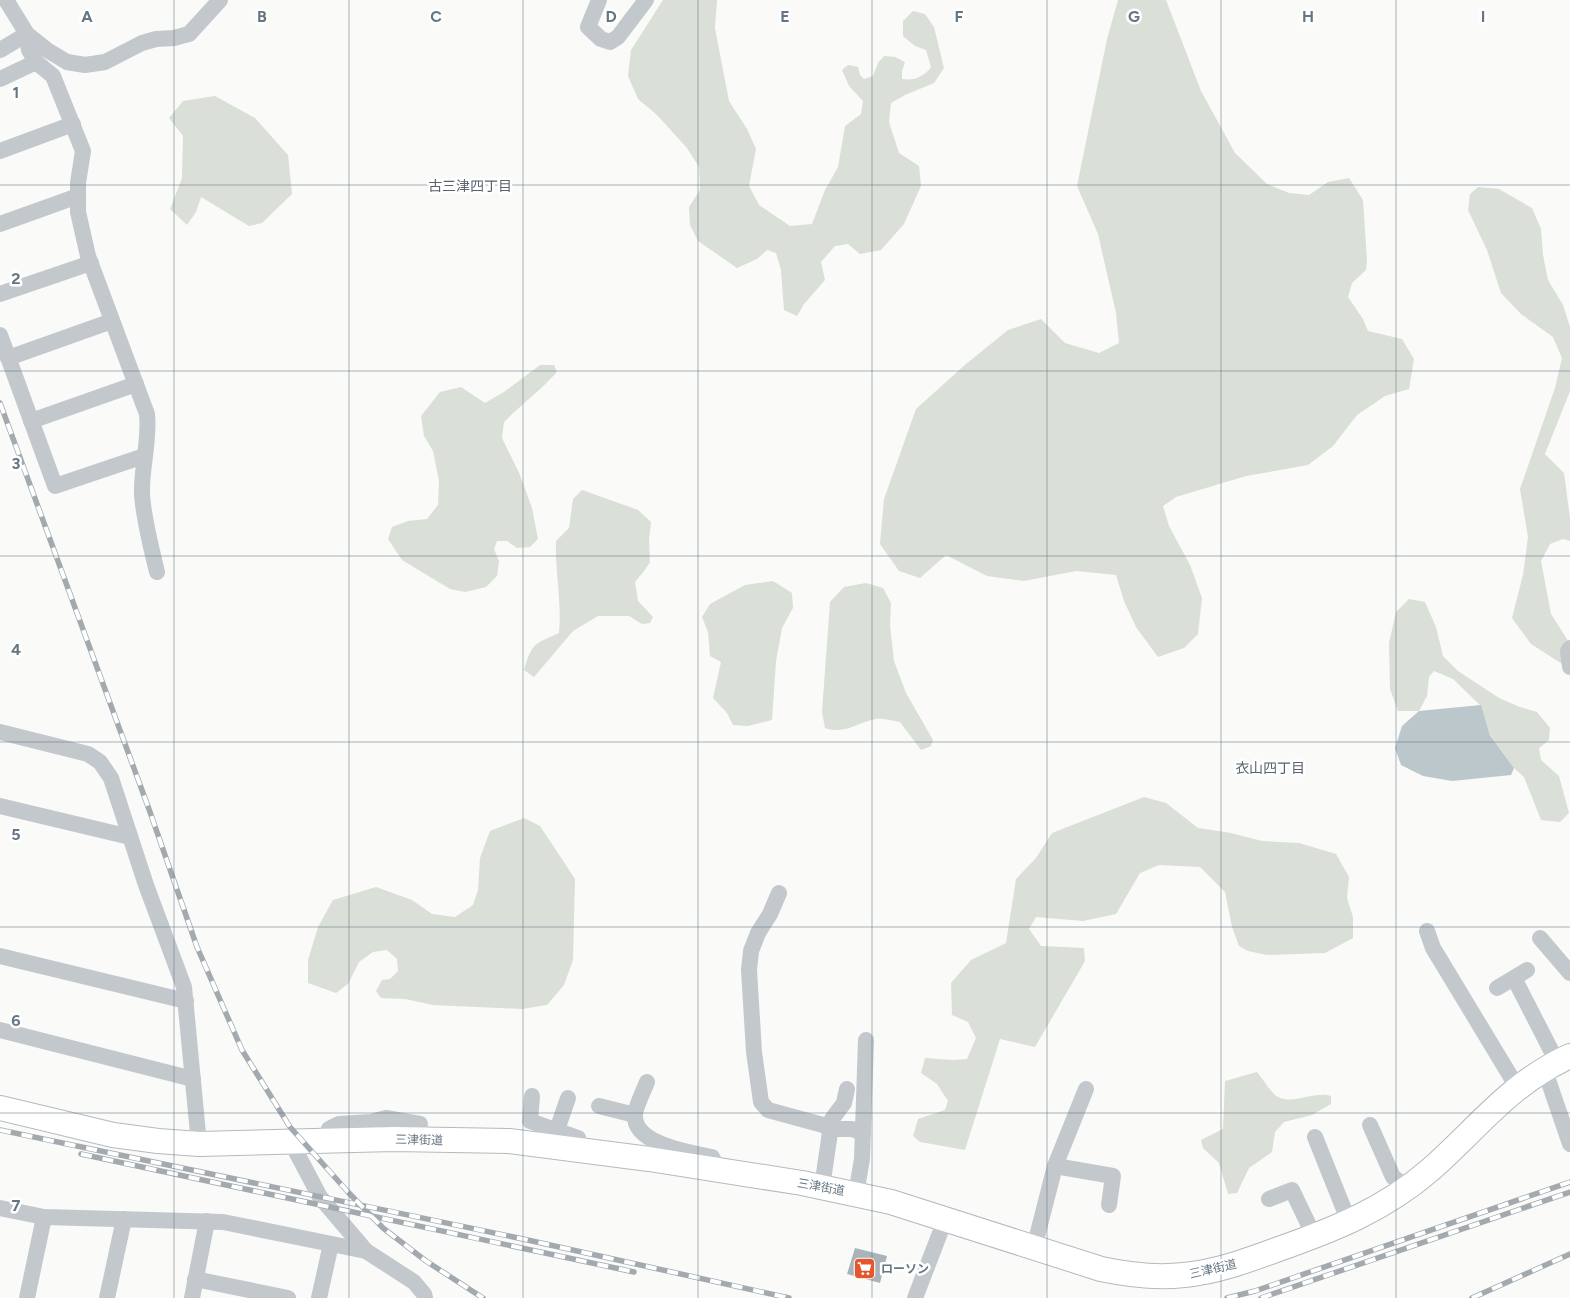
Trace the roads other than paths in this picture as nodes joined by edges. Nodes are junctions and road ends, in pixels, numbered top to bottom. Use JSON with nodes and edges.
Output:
{"nodes":[{"id":1,"x":6,"y":0,"type":"edge"},
{"id":2,"x":220,"y":0,"type":"edge"},
{"id":3,"x":599,"y":0,"type":"edge"},
{"id":4,"x":646,"y":0,"type":"edge"},
{"id":5,"x":28,"y":34,"type":"junction"},
{"id":6,"x":0,"y":50,"type":"edge"},
{"id":7,"x":36,"y":62,"type":"junction"},
{"id":8,"x":0,"y":79,"type":"edge"},
{"id":9,"x":73,"y":124,"type":"junction"},
{"id":10,"x":0,"y":152,"type":"edge"},
{"id":11,"x":78,"y":196,"type":"junction"},
{"id":12,"x":0,"y":224,"type":"edge"},
{"id":13,"x":90,"y":263,"type":"junction"},
{"id":14,"x":0,"y":294,"type":"edge"},
{"id":15,"x":112,"y":321,"type":"junction"},
{"id":16,"x":0,"y":335,"type":"edge"},
{"id":17,"x":8,"y":358,"type":"junction"},
{"id":18,"x":136,"y":384,"type":"junction"},
{"id":19,"x":31,"y":421,"type":"junction"},
{"id":20,"x":144,"y":456,"type":"junction"},
{"id":21,"x":157,"y":572,"type":"dead end"},
{"id":22,"x":1570,"y":648,"type":"edge"},
{"id":23,"x":1570,"y":667,"type":"edge"},
{"id":24,"x":0,"y":732,"type":"edge"},
{"id":25,"x":0,"y":806,"type":"edge"},
{"id":26,"x":130,"y":837,"type":"junction"},
{"id":27,"x":778,"y":893,"type":"dead end"},
{"id":28,"x":1427,"y":932,"type":"dead end"},
{"id":29,"x":1540,"y":938,"type":"dead end"},
{"id":30,"x":0,"y":956,"type":"edge"},
{"id":31,"x":1570,"y":973,"type":"edge"},
{"id":32,"x":1498,"y":988,"type":"dead end"},
{"id":33,"x":186,"y":1001,"type":"junction"},
{"id":34,"x":0,"y":1030,"type":"edge"},
{"id":35,"x":866,"y":1040,"type":"dead end"},
{"id":36,"x":1557,"y":1062,"type":"edge"},
{"id":37,"x":193,"y":1079,"type":"junction"},
{"id":38,"x":646,"y":1082,"type":"dead end"},
{"id":39,"x":1517,"y":1088,"type":"junction"},
{"id":40,"x":847,"y":1089,"type":"dead end"},
{"id":41,"x":1086,"y":1089,"type":"dead end"},
{"id":42,"x":532,"y":1096,"type":"dead end"},
{"id":43,"x":568,"y":1098,"type":"dead end"},
{"id":44,"x":599,"y":1106,"type":"dead end"},
{"id":45,"x":0,"y":1108,"type":"edge"},
{"id":46,"x":635,"y":1116,"type":"junction"},
{"id":47,"x":420,"y":1124,"type":"dead end"},
{"id":48,"x":1370,"y":1126,"type":"dead end"},
{"id":49,"x":831,"y":1129,"type":"junction"},
{"id":50,"x":557,"y":1130,"type":"junction"},
{"id":51,"x":863,"y":1132,"type":"junction"},
{"id":52,"x":1315,"y":1137,"type":"dead end"},
{"id":53,"x":323,"y":1141,"type":"junction"},
{"id":54,"x":291,"y":1142,"type":"junction"},
{"id":55,"x":199,"y":1144,"type":"junction"},
{"id":56,"x":1570,"y":1144,"type":"edge"},
{"id":57,"x":582,"y":1150,"type":"junction"},
{"id":58,"x":1055,"y":1166,"type":"junction"},
{"id":59,"x":719,"y":1170,"type":"junction"},
{"id":60,"x":822,"y":1187,"type":"junction"},
{"id":61,"x":1408,"y":1188,"type":"junction"},
{"id":62,"x":856,"y":1194,"type":"junction"},
{"id":63,"x":1269,"y":1199,"type":"dead end"},
{"id":64,"x":1109,"y":1205,"type":"dead end"},
{"id":65,"x":0,"y":1208,"type":"edge"},
{"id":66,"x":44,"y":1217,"type":"junction"},
{"id":67,"x":124,"y":1219,"type":"junction"},
{"id":68,"x":945,"y":1220,"type":"junction"},
{"id":69,"x":207,"y":1221,"type":"junction"},
{"id":70,"x":1349,"y":1222,"type":"junction"},
{"id":71,"x":1314,"y":1236,"type":"junction"},
{"id":72,"x":331,"y":1244,"type":"junction"},
{"id":73,"x":1034,"y":1248,"type":"junction"},
{"id":74,"x":366,"y":1251,"type":"junction"},
{"id":75,"x":196,"y":1279,"type":"junction"},
{"id":76,"x":27,"y":1298,"type":"edge"},
{"id":77,"x":108,"y":1298,"type":"edge"},
{"id":78,"x":192,"y":1298,"type":"edge"},
{"id":79,"x":288,"y":1298,"type":"edge"},
{"id":80,"x":319,"y":1298,"type":"edge"},
{"id":81,"x":425,"y":1298,"type":"edge"},
{"id":82,"x":915,"y":1298,"type":"edge"}],
"edges":[{"from":1,"to":5,"type":"street"},
{"from":2,"to":5,"type":"street"},
{"from":3,"to":4,"type":"street"},
{"from":5,"to":6,"type":"street"},
{"from":5,"to":7,"type":"street"},
{"from":7,"to":8,"type":"street"},
{"from":7,"to":9,"type":"street"},
{"from":9,"to":10,"type":"street"},
{"from":9,"to":11,"type":"street"},
{"from":11,"to":12,"type":"street"},
{"from":11,"to":13,"type":"street"},
{"from":13,"to":14,"type":"street"},
{"from":13,"to":15,"type":"street"},
{"from":15,"to":17,"type":"street"},
{"from":15,"to":18,"type":"street"},
{"from":16,"to":17,"type":"street"},
{"from":17,"to":19,"type":"street"},
{"from":18,"to":19,"type":"street"},
{"from":18,"to":20,"type":"street"},
{"from":19,"to":20,"type":"street"},
{"from":20,"to":21,"type":"street"},
{"from":22,"to":23,"type":"street"},
{"from":24,"to":26,"type":"street"},
{"from":25,"to":26,"type":"street"},
{"from":26,"to":33,"type":"street"},
{"from":27,"to":49,"type":"street"},
{"from":28,"to":39,"type":"street"},
{"from":29,"to":31,"type":"street"},
{"from":30,"to":33,"type":"street"},
{"from":32,"to":36,"type":"street"},
{"from":33,"to":37,"type":"street"},
{"from":34,"to":37,"type":"street"},
{"from":35,"to":51,"type":"street"},
{"from":36,"to":39,"type":"street","name":"三津街道"},
{"from":36,"to":56,"type":"street"},
{"from":37,"to":55,"type":"street"},
{"from":38,"to":46,"type":"street"},
{"from":39,"to":61,"type":"street","name":"三津街道"},
{"from":40,"to":49,"type":"street"},
{"from":41,"to":58,"type":"street"},
{"from":42,"to":50,"type":"street"},
{"from":43,"to":50,"type":"street"},
{"from":44,"to":46,"type":"street"},
{"from":45,"to":55,"type":"street","name":"三津街道"},
{"from":46,"to":59,"type":"street"},
{"from":47,"to":53,"type":"street"},
{"from":48,"to":61,"type":"street"},
{"from":49,"to":51,"type":"street"},
{"from":49,"to":60,"type":"street"},
{"from":50,"to":57,"type":"street"},
{"from":51,"to":62,"type":"street"},
{"from":52,"to":70,"type":"street"},
{"from":53,"to":54,"type":"street","name":"三津街道"},
{"from":53,"to":57,"type":"street","name":"三津街道"},
{"from":54,"to":55,"type":"street","name":"三津街道"},
{"from":54,"to":74,"type":"street"},
{"from":57,"to":59,"type":"street","name":"三津街道"},
{"from":58,"to":64,"type":"street"},
{"from":58,"to":73,"type":"street"},
{"from":59,"to":60,"type":"street","name":"三津街道"},
{"from":60,"to":62,"type":"street","name":"三津街道"},
{"from":61,"to":70,"type":"street","name":"三津街道"},
{"from":62,"to":68,"type":"street","name":"三津街道"},
{"from":63,"to":71,"type":"street"},
{"from":65,"to":66,"type":"street"},
{"from":66,"to":67,"type":"street"},
{"from":66,"to":76,"type":"street"},
{"from":67,"to":69,"type":"street"},
{"from":67,"to":77,"type":"street"},
{"from":68,"to":73,"type":"street","name":"三津街道"},
{"from":68,"to":82,"type":"street"},
{"from":69,"to":72,"type":"street"},
{"from":69,"to":75,"type":"street"},
{"from":70,"to":71,"type":"street","name":"三津街道"},
{"from":71,"to":73,"type":"street","name":"三津街道"},
{"from":72,"to":74,"type":"street"},
{"from":72,"to":80,"type":"street"},
{"from":74,"to":81,"type":"street"},
{"from":75,"to":78,"type":"street"},
{"from":75,"to":79,"type":"street"}]}
